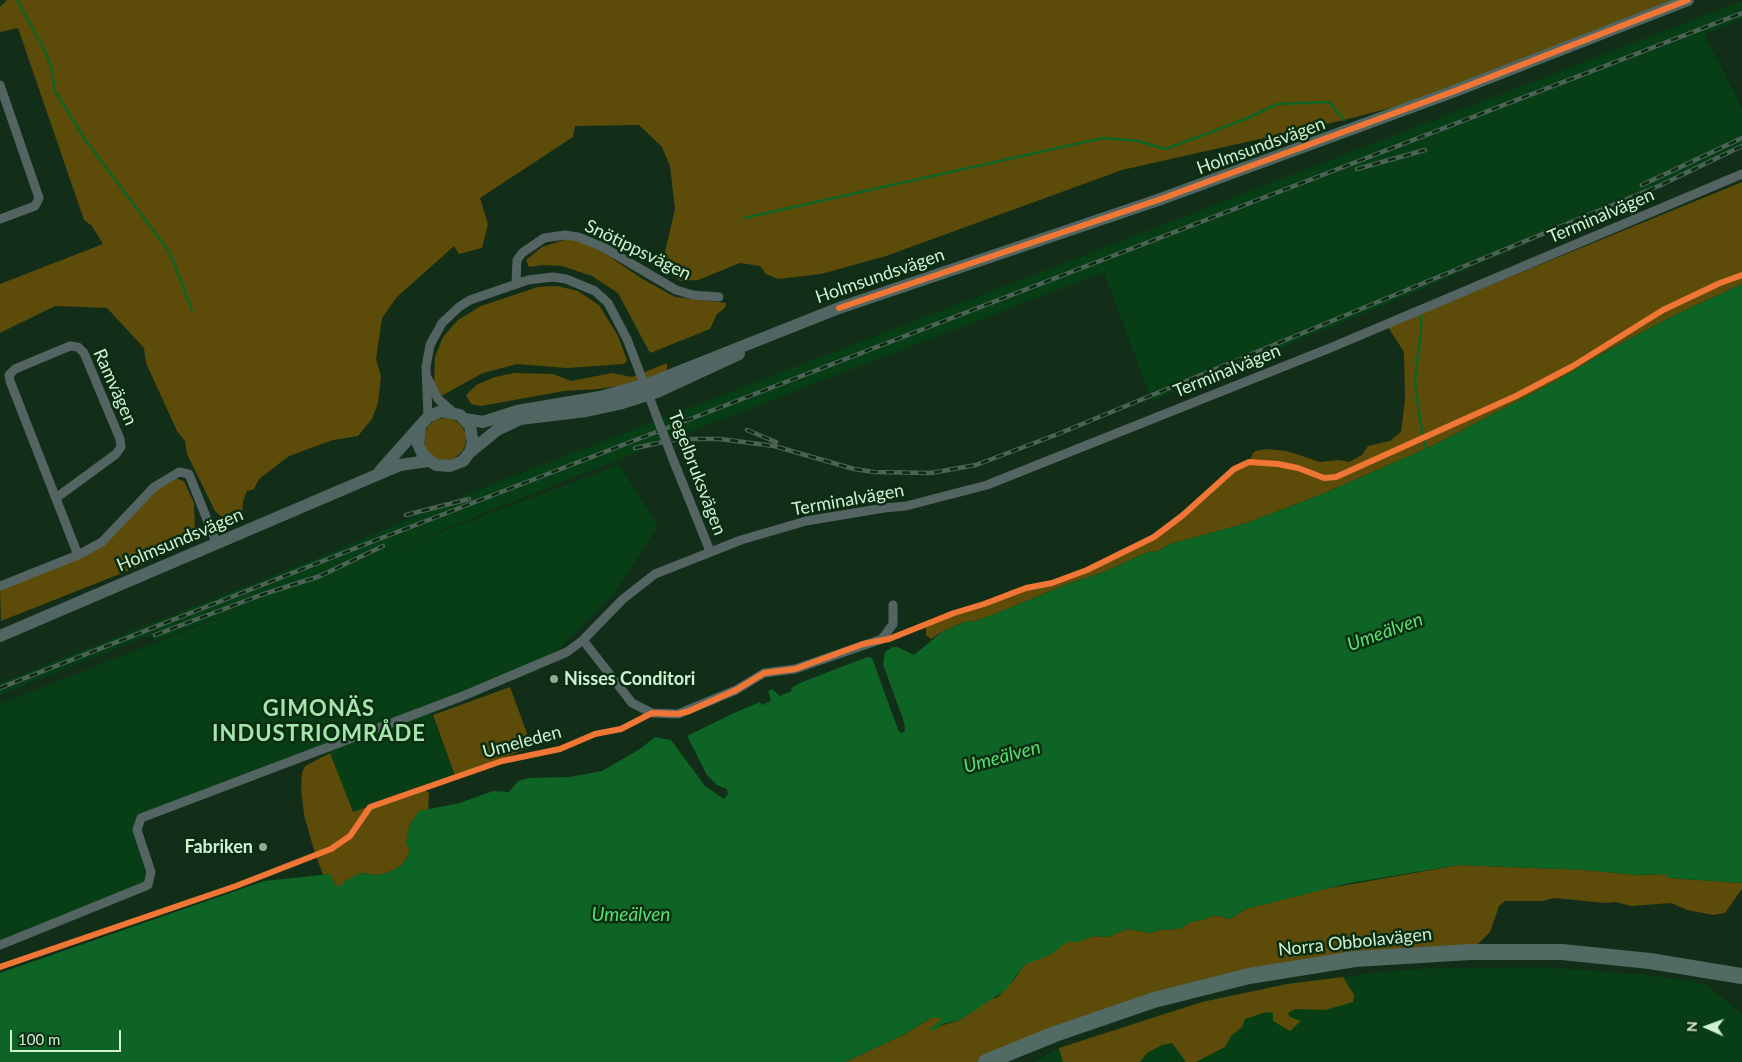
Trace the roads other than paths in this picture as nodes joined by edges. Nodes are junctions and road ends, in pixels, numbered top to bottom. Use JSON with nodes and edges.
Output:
{"nodes":[{"id":1,"x":1688,"y":0,"type":"edge"},
{"id":2,"x":0,"y":85,"type":"edge"},
{"id":3,"x":1742,"y":174,"type":"edge"},
{"id":4,"x":0,"y":219,"type":"edge"},
{"id":5,"x":516,"y":284,"type":"junction"},
{"id":6,"x":719,"y":297,"type":"dead end"},
{"id":7,"x":787,"y":327,"type":"junction"},
{"id":8,"x":426,"y":376,"type":"junction"},
{"id":9,"x":454,"y":412,"type":"junction"},
{"id":10,"x":428,"y":417,"type":"junction"},
{"id":11,"x":465,"y":419,"type":"junction"},
{"id":12,"x":420,"y":428,"type":"junction"},
{"id":13,"x":470,"y":452,"type":"junction"},
{"id":14,"x":428,"y":461,"type":"junction"},
{"id":15,"x":375,"y":477,"type":"junction"},
{"id":16,"x":56,"y":498,"type":"junction"},
{"id":17,"x":216,"y":542,"type":"junction"},
{"id":18,"x":710,"y":551,"type":"junction"},
{"id":19,"x":78,"y":555,"type":"junction"},
{"id":20,"x":1,"y":582,"type":"edge"},
{"id":21,"x":893,"y":605,"type":"dead end"},
{"id":22,"x":0,"y":636,"type":"edge"},
{"id":23,"x":583,"y":640,"type":"junction"},
{"id":24,"x":0,"y":945,"type":"edge"},
{"id":25,"x":1742,"y":976,"type":"edge"},
{"id":26,"x":986,"y":1062,"type":"edge"}],
"edges":[{"from":1,"to":7,"type":"main road","name":"Holmsundsvägen"},
{"from":2,"to":4,"type":"street"},
{"from":3,"to":18,"type":"street","name":"Terminalvägen"},
{"from":5,"to":6,"type":"street","name":"Snötippsvägen"},
{"from":5,"to":8,"type":"street","name":"Tegelbruksvägen"},
{"from":5,"to":18,"type":"street","name":"Tegelbruksvägen","bridge":true},
{"from":7,"to":11,"type":"main road","name":"Holmsundsvägen"},
{"from":7,"to":13,"type":"main road","name":"Holmsundsvägen"},
{"from":8,"to":9,"type":"street"},
{"from":8,"to":10,"type":"street","name":"Tegelbruksvägen"},
{"from":9,"to":10,"type":"main road"},
{"from":9,"to":11,"type":"main road"},
{"from":10,"to":12,"type":"main road","name":"Holmsundsvägen"},
{"from":11,"to":13,"type":"main road"},
{"from":12,"to":14,"type":"main road"},
{"from":12,"to":15,"type":"main road","name":"Holmsundsvägen"},
{"from":13,"to":14,"type":"main road","name":"Holmsundsvägen"},
{"from":14,"to":15,"type":"main road","name":"Holmsundsvägen"},
{"from":15,"to":17,"type":"main road","name":"Holmsundsvägen"},
{"from":16,"to":16,"type":"street","name":"Ramvägen"},
{"from":16,"to":19,"type":"street","name":"Ramvägen"},
{"from":17,"to":19,"type":"street"},
{"from":17,"to":22,"type":"main road","name":"Holmsundsvägen"},
{"from":18,"to":23,"type":"street","name":"Tegelbruksvägen"},
{"from":19,"to":20,"type":"street"},
{"from":21,"to":23,"type":"street"},
{"from":23,"to":24,"type":"street","name":"Tegelbruksvägen"},
{"from":25,"to":26,"type":"highway","name":"Norra Obbolavägen"}]}
